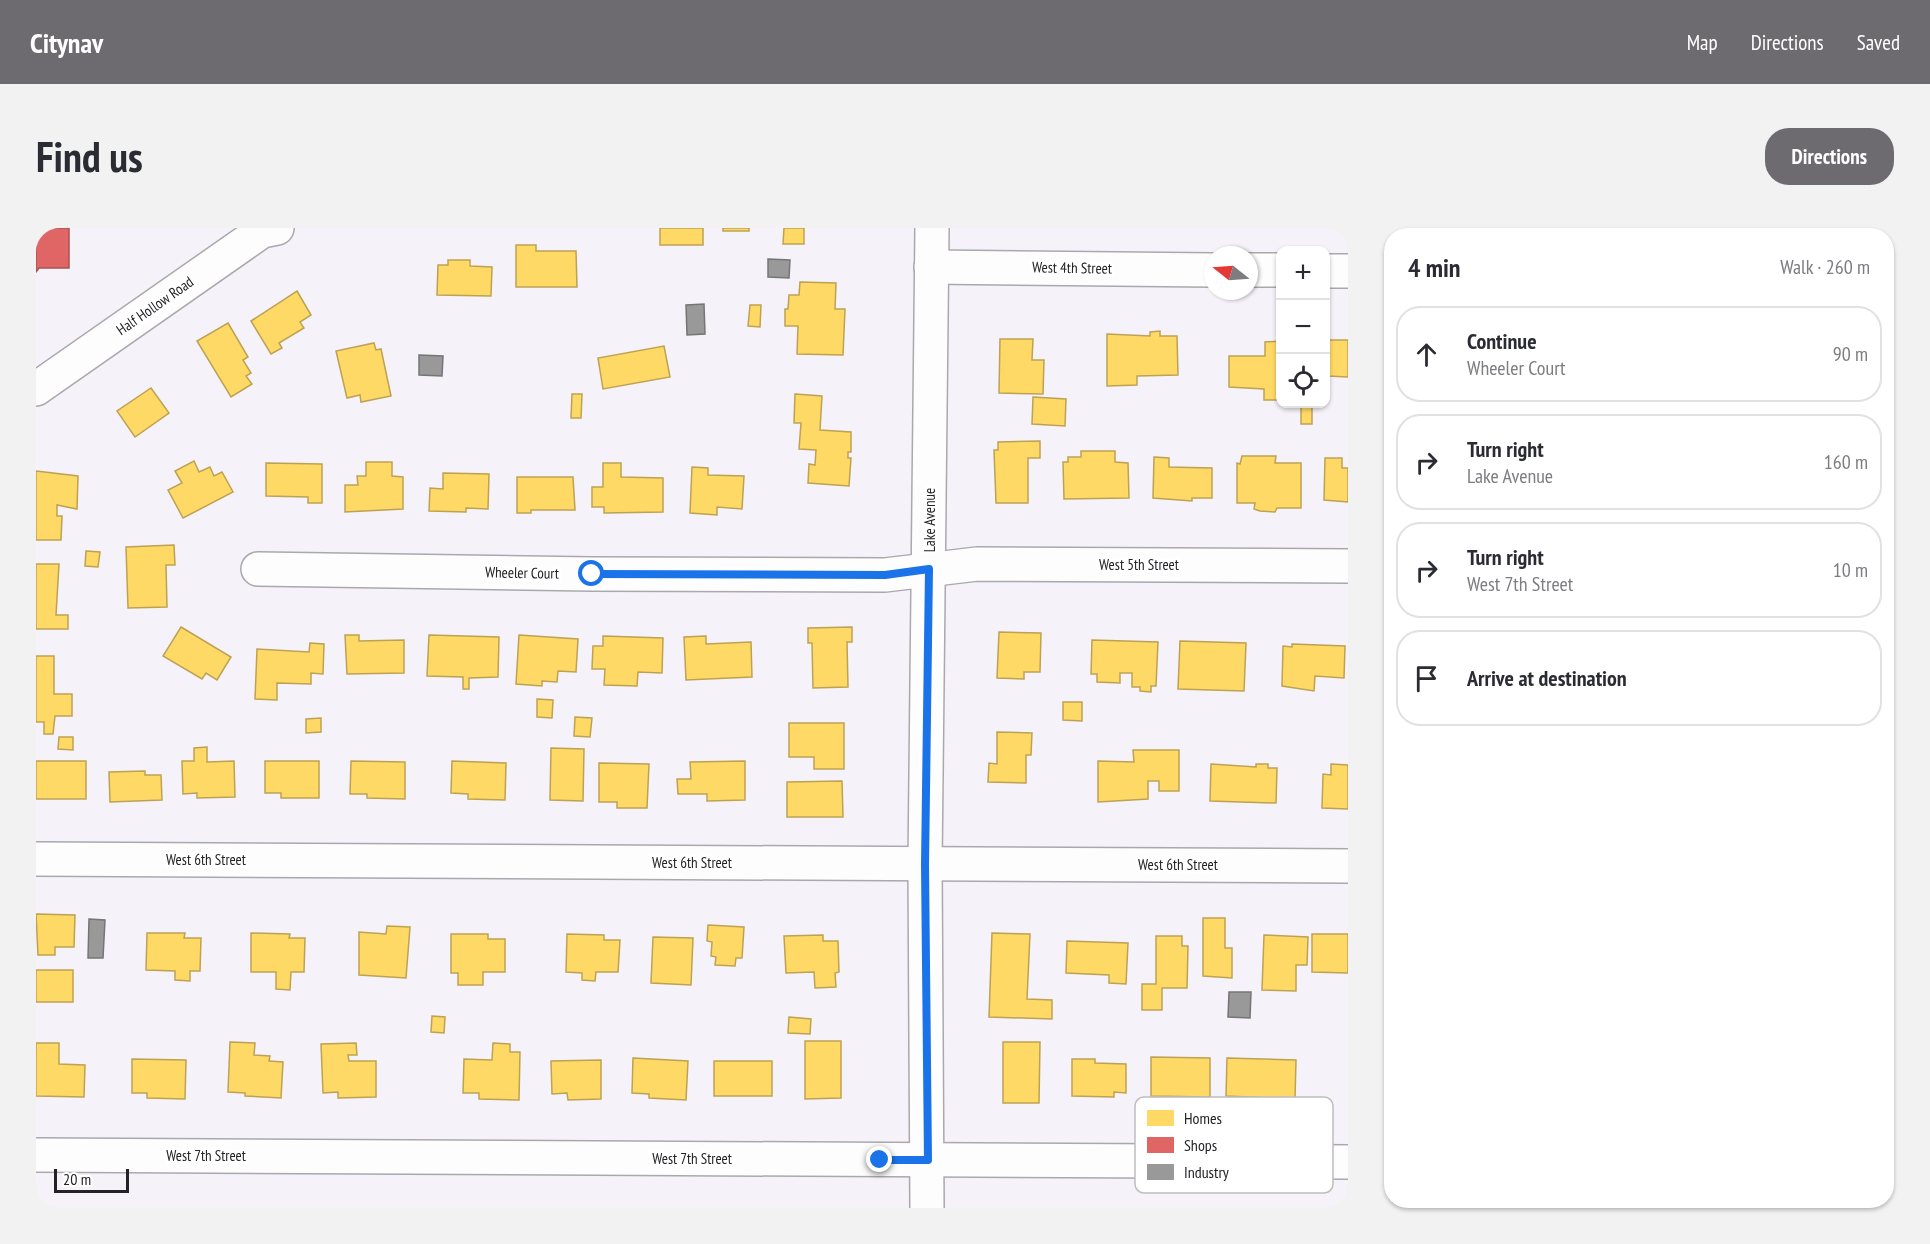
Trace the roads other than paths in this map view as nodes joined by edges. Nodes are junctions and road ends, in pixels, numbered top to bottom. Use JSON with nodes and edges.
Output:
{"nodes":[{"id":1,"x":277,"y":228,"type":"edge"},
{"id":2,"x":932,"y":228,"type":"edge"},
{"id":3,"x":931,"y":267,"type":"junction"},
{"id":4,"x":1204,"y":270,"type":"edge"},
{"id":5,"x":1258,"y":270,"type":"edge"},
{"id":6,"x":1276,"y":270,"type":"edge"},
{"id":7,"x":1330,"y":271,"type":"edge"},
{"id":8,"x":1348,"y":271,"type":"edge"},
{"id":9,"x":36,"y":389,"type":"edge"},
{"id":10,"x":1348,"y":566,"type":"edge"},
{"id":11,"x":258,"y":569,"type":"dead end"},
{"id":12,"x":929,"y":569,"type":"junction"},
{"id":13,"x":36,"y":859,"type":"edge"},
{"id":14,"x":925,"y":865,"type":"junction"},
{"id":15,"x":1348,"y":866,"type":"edge"},
{"id":16,"x":36,"y":1155,"type":"edge"},
{"id":17,"x":928,"y":1160,"type":"junction"},
{"id":18,"x":1135,"y":1161,"type":"edge"},
{"id":19,"x":1333,"y":1162,"type":"edge"},
{"id":20,"x":1348,"y":1162,"type":"edge"},
{"id":21,"x":927,"y":1208,"type":"edge"}],
"edges":[{"from":1,"to":9,"type":"street","name":"Half Hollow Road"},
{"from":2,"to":3,"type":"street","name":"Lake Avenue"},
{"from":3,"to":4,"type":"street","name":"West 4th Street"},
{"from":3,"to":12,"type":"street","name":"Lake Avenue"},
{"from":5,"to":6,"type":"street"},
{"from":7,"to":8,"type":"street"},
{"from":10,"to":12,"type":"street","name":"West 5th Street"},
{"from":11,"to":12,"type":"street","name":"Wheeler Court"},
{"from":12,"to":14,"type":"street","name":"Lake Avenue"},
{"from":13,"to":14,"type":"street","name":"West 6th Street"},
{"from":14,"to":15,"type":"street","name":"West 6th Street"},
{"from":14,"to":17,"type":"street","name":"Lake Avenue"},
{"from":16,"to":17,"type":"street","name":"West 7th Street"},
{"from":17,"to":18,"type":"street","name":"West 7th Street"},
{"from":17,"to":21,"type":"street","name":"Lake Avenue"},
{"from":19,"to":20,"type":"street","name":"West 7th Street"}]}
